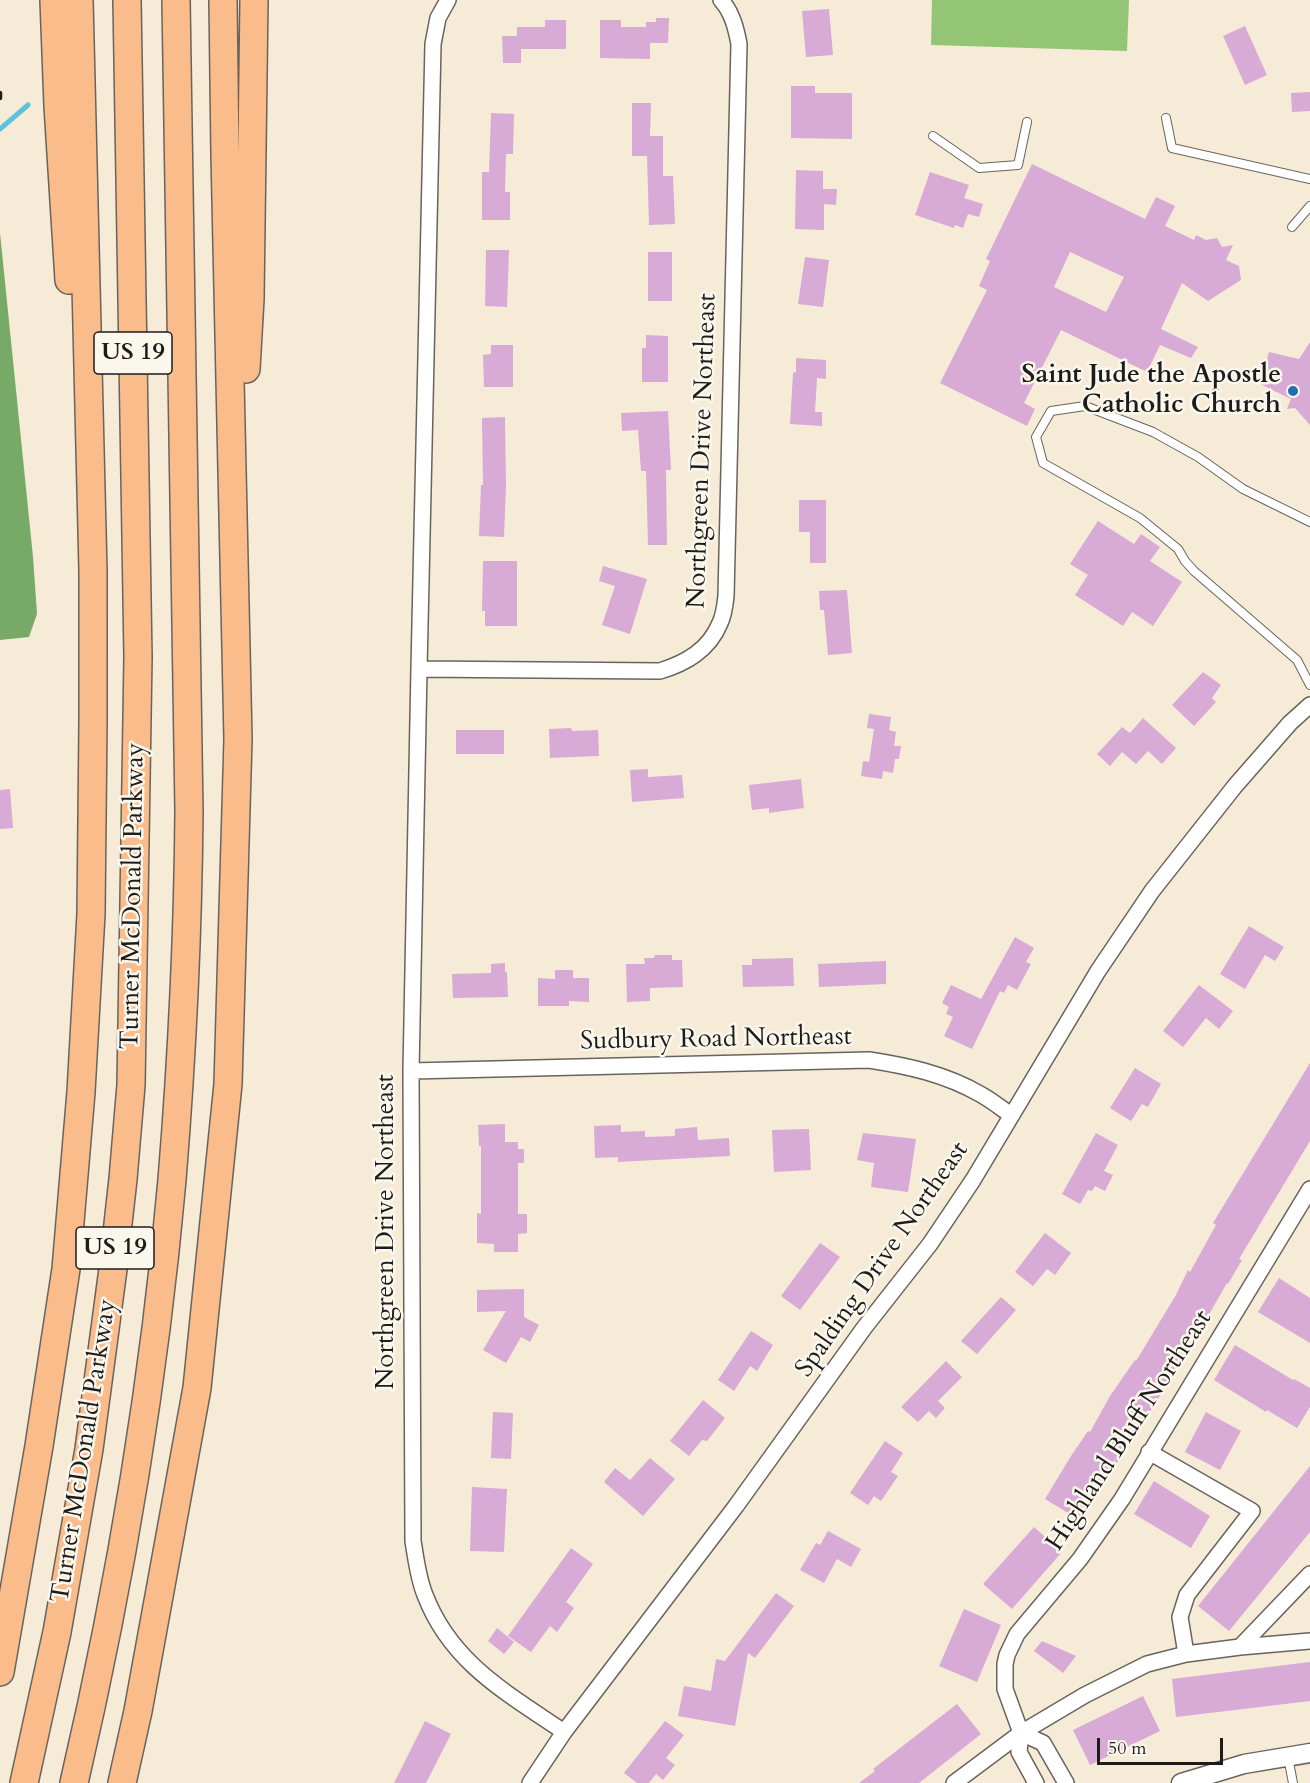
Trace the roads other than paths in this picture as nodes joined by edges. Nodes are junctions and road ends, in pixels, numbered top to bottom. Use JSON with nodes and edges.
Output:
{"nodes":[{"id":1,"x":54,"y":0,"type":"edge"},
{"id":2,"x":79,"y":0,"type":"edge"},
{"id":3,"x":127,"y":0,"type":"edge"},
{"id":4,"x":176,"y":0,"type":"edge"},
{"id":5,"x":223,"y":0,"type":"edge"},
{"id":6,"x":255,"y":0,"type":"edge"},
{"id":7,"x":448,"y":0,"type":"edge"},
{"id":8,"x":721,"y":0,"type":"edge"},
{"id":9,"x":1166,"y":118,"type":"dead end"},
{"id":10,"x":1027,"y":122,"type":"dead end"},
{"id":11,"x":933,"y":136,"type":"dead end"},
{"id":12,"x":1310,"y":179,"type":"edge"},
{"id":13,"x":1310,"y":206,"type":"edge"},
{"id":14,"x":1292,"y":227,"type":"dead end"},
{"id":15,"x":90,"y":440,"type":"junction"},
{"id":16,"x":1310,"y":522,"type":"edge"},
{"id":17,"x":234,"y":564,"type":"junction"},
{"id":18,"x":419,"y":669,"type":"junction"},
{"id":19,"x":1310,"y":685,"type":"edge"},
{"id":20,"x":1310,"y":705,"type":"edge"},
{"id":21,"x":411,"y":1071,"type":"junction"},
{"id":22,"x":1011,"y":1114,"type":"junction"},
{"id":23,"x":1310,"y":1189,"type":"edge"},
{"id":24,"x":1149,"y":1452,"type":"junction"},
{"id":25,"x":1310,"y":1574,"type":"edge"},
{"id":26,"x":1310,"y":1641,"type":"edge"},
{"id":27,"x":1240,"y":1647,"type":"junction"},
{"id":28,"x":1186,"y":1654,"type":"junction"},
{"id":29,"x":0,"y":1672,"type":"edge"},
{"id":30,"x":564,"y":1732,"type":"junction"},
{"id":31,"x":1021,"y":1733,"type":"junction"},
{"id":32,"x":1310,"y":1753,"type":"edge"},
{"id":33,"x":1287,"y":1755,"type":"junction"},
{"id":34,"x":24,"y":1783,"type":"edge"},
{"id":35,"x":74,"y":1783,"type":"edge"},
{"id":36,"x":122,"y":1783,"type":"edge"},
{"id":37,"x":530,"y":1783,"type":"edge"},
{"id":38,"x":954,"y":1783,"type":"edge"},
{"id":39,"x":1036,"y":1783,"type":"edge"},
{"id":40,"x":1066,"y":1783,"type":"edge"},
{"id":41,"x":1181,"y":1783,"type":"edge"},
{"id":42,"x":1293,"y":1783,"type":"edge"}],
"edges":[{"from":1,"to":15,"type":"highway"},
{"from":2,"to":15,"type":"highway"},
{"from":3,"to":34,"type":"highway","name":"Turner McDonald Parkway","number":"US 19"},
{"from":4,"to":35,"type":"highway","name":"Turner McDonald Parkway","number":"US 19"},
{"from":5,"to":17,"type":"highway"},
{"from":6,"to":17,"type":"highway"},
{"from":7,"to":18,"type":"street","name":"Northgreen Drive Northeast"},
{"from":8,"to":18,"type":"street","name":"Northgreen Drive Northeast"},
{"from":9,"to":12,"type":"lane"},
{"from":10,"to":11,"type":"lane"},
{"from":13,"to":14,"type":"lane"},
{"from":15,"to":29,"type":"highway"},
{"from":16,"to":19,"type":"lane"},
{"from":17,"to":36,"type":"highway"},
{"from":18,"to":21,"type":"street","name":"Northgreen Drive Northeast"},
{"from":20,"to":22,"type":"street","name":"Spalding Drive Northeast"},
{"from":21,"to":22,"type":"street","name":"Sudbury Road Northeast"},
{"from":21,"to":30,"type":"street","name":"Northgreen Drive Northeast"},
{"from":22,"to":30,"type":"street","name":"Spalding Drive Northeast"},
{"from":23,"to":24,"type":"street","name":"Highland Bluff Northeast"},
{"from":24,"to":28,"type":"street"},
{"from":24,"to":31,"type":"street","name":"Highland Bluff Northeast"},
{"from":25,"to":27,"type":"street"},
{"from":26,"to":27,"type":"street"},
{"from":27,"to":28,"type":"street"},
{"from":28,"to":31,"type":"street"},
{"from":30,"to":37,"type":"street","name":"Spalding Drive Northeast"},
{"from":31,"to":38,"type":"street"},
{"from":31,"to":39,"type":"street","name":"Highland Bluff Northeast"},
{"from":31,"to":40,"type":"street"},
{"from":32,"to":33,"type":"street"},
{"from":33,"to":41,"type":"street"},
{"from":33,"to":42,"type":"lane"}]}
